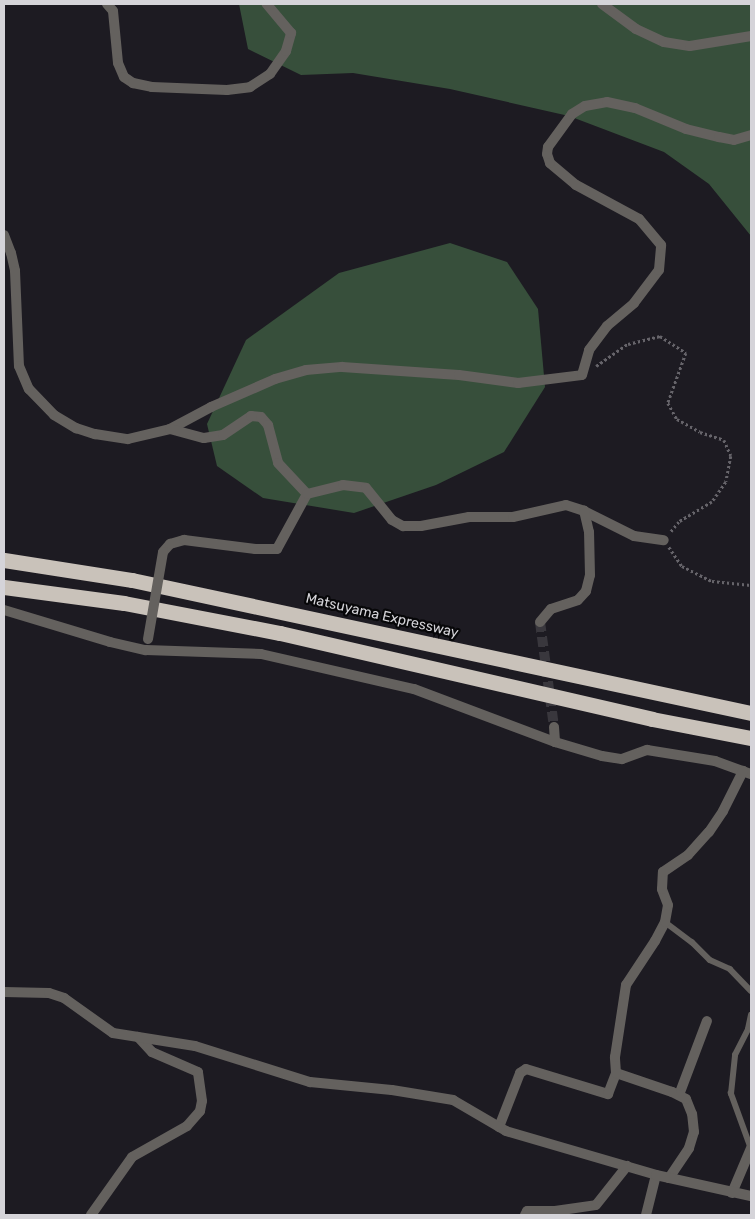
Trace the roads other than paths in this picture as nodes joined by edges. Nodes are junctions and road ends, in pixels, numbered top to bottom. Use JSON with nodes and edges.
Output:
{"nodes":[{"id":1,"x":107,"y":4,"type":"edge"},
{"id":2,"x":267,"y":4,"type":"edge"},
{"id":3,"x":602,"y":4,"type":"edge"},
{"id":4,"x":751,"y":36,"type":"edge"},
{"id":5,"x":751,"y":135,"type":"edge"},
{"id":6,"x":4,"y":236,"type":"edge"},
{"id":7,"x":170,"y":429,"type":"junction"},
{"id":8,"x":307,"y":494,"type":"junction"},
{"id":9,"x":584,"y":511,"type":"junction"},
{"id":10,"x":664,"y":540,"type":"road end"},
{"id":11,"x":4,"y":560,"type":"edge"},
{"id":12,"x":4,"y":587,"type":"edge"},
{"id":13,"x":4,"y":610,"type":"edge"},
{"id":14,"x":540,"y":622,"type":"dead end"},
{"id":15,"x":146,"y":650,"type":"junction"},
{"id":16,"x":751,"y":713,"type":"edge"},
{"id":17,"x":554,"y":727,"type":"tunnel mouth"},
{"id":18,"x":751,"y":738,"type":"edge"},
{"id":19,"x":555,"y":742,"type":"junction"},
{"id":20,"x":747,"y":772,"type":"edge"},
{"id":21,"x":665,"y":922,"type":"junction"},
{"id":22,"x":751,"y":991,"type":"edge"},
{"id":23,"x":4,"y":992,"type":"edge"},
{"id":24,"x":751,"y":1015,"type":"edge"},
{"id":25,"x":707,"y":1021,"type":"dead end"},
{"id":26,"x":138,"y":1037,"type":"junction"},
{"id":27,"x":616,"y":1073,"type":"junction"},
{"id":28,"x":679,"y":1095,"type":"junction"},
{"id":29,"x":499,"y":1127,"type":"junction"},
{"id":30,"x":751,"y":1148,"type":"edge"},
{"id":31,"x":627,"y":1166,"type":"junction"},
{"id":32,"x":656,"y":1175,"type":"junction"},
{"id":33,"x":669,"y":1178,"type":"junction"},
{"id":34,"x":732,"y":1193,"type":"junction"},
{"id":35,"x":751,"y":1196,"type":"edge"},
{"id":36,"x":91,"y":1215,"type":"edge"},
{"id":37,"x":525,"y":1215,"type":"edge"},
{"id":38,"x":646,"y":1215,"type":"edge"}],
"edges":[{"from":1,"to":2,"type":"street"},
{"from":3,"to":4,"type":"street"},
{"from":5,"to":7,"type":"street"},
{"from":6,"to":7,"type":"street"},
{"from":7,"to":8,"type":"street"},
{"from":8,"to":9,"type":"street"},
{"from":8,"to":15,"type":"street","bridge":true},
{"from":9,"to":10,"type":"street"},
{"from":9,"to":14,"type":"street"},
{"from":11,"to":16,"type":"highway","name":"Matsuyama Expressway"},
{"from":12,"to":18,"type":"highway"},
{"from":13,"to":15,"type":"street"},
{"from":15,"to":19,"type":"street"},
{"from":17,"to":19,"type":"street"},
{"from":19,"to":20,"type":"street"},
{"from":20,"to":21,"type":"street"},
{"from":21,"to":22,"type":"lane"},
{"from":21,"to":27,"type":"street"},
{"from":23,"to":26,"type":"street"},
{"from":24,"to":30,"type":"lane"},
{"from":25,"to":28,"type":"street"},
{"from":26,"to":29,"type":"street"},
{"from":26,"to":36,"type":"street"},
{"from":27,"to":28,"type":"street"},
{"from":27,"to":29,"type":"street"},
{"from":28,"to":33,"type":"street"},
{"from":29,"to":31,"type":"street"},
{"from":30,"to":34,"type":"street"},
{"from":31,"to":32,"type":"street"},
{"from":31,"to":37,"type":"street"},
{"from":32,"to":33,"type":"street"},
{"from":32,"to":38,"type":"street"},
{"from":33,"to":34,"type":"street"},
{"from":34,"to":35,"type":"street"}]}
